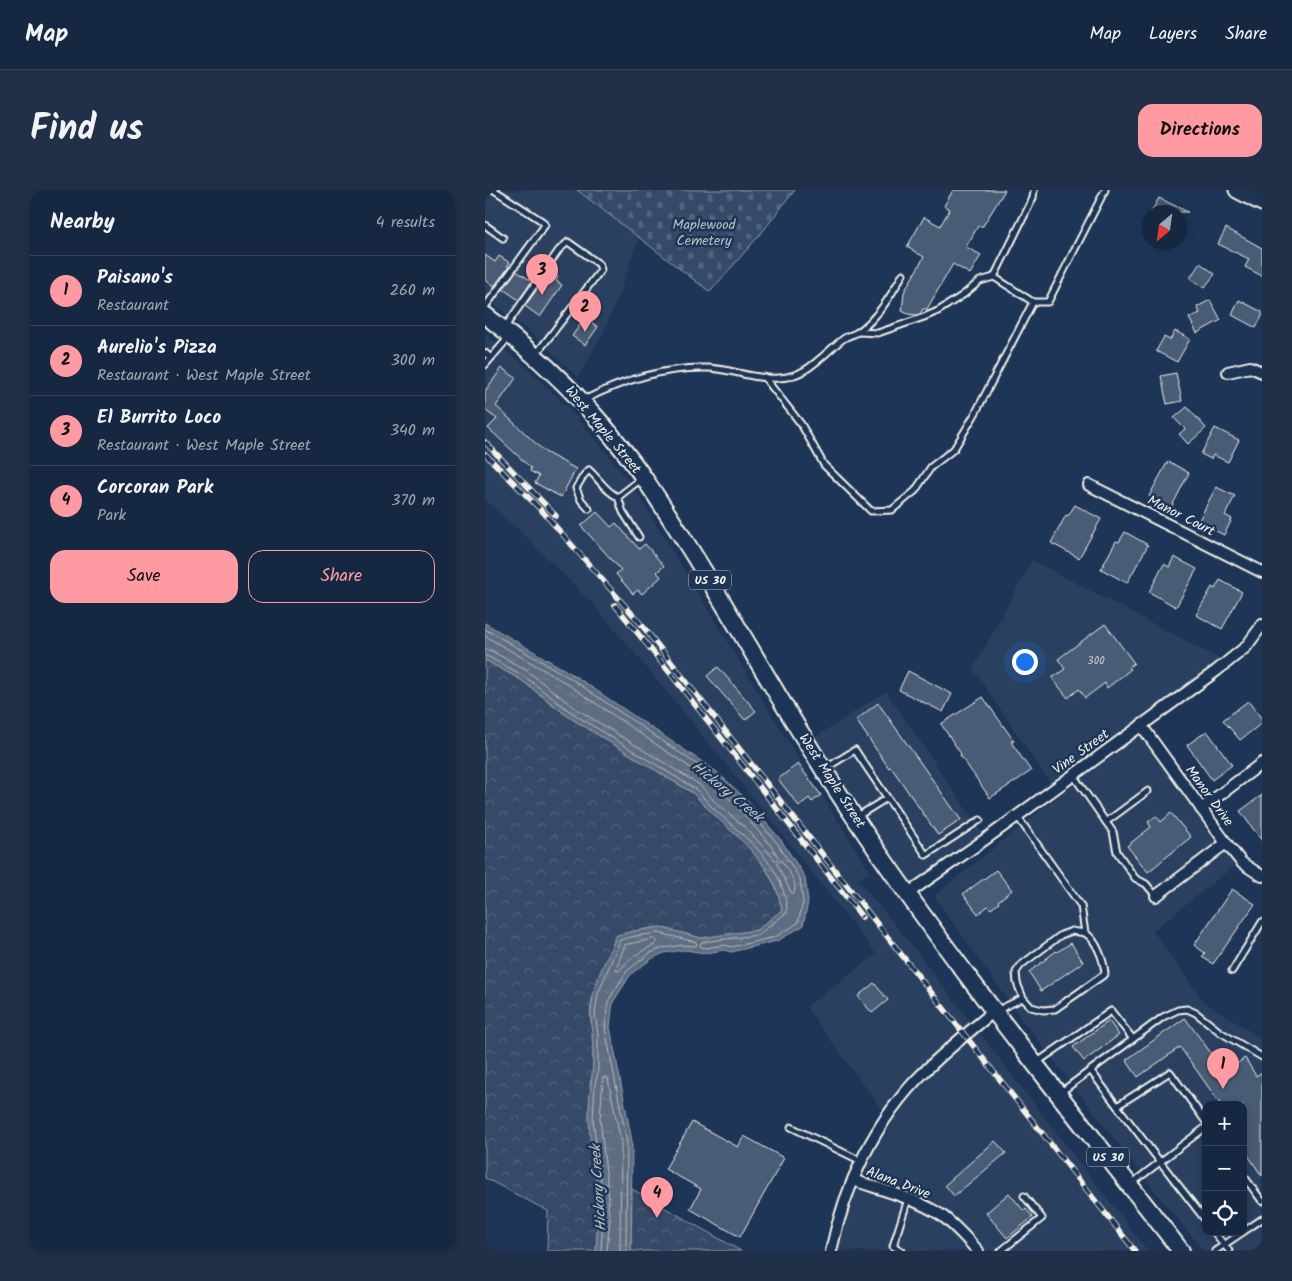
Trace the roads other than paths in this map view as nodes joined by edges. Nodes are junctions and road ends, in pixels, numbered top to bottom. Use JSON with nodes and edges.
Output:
{"nodes":[{"id":1,"x":494,"y":190,"type":"edge"},
{"id":2,"x":1034,"y":190,"type":"edge"},
{"id":3,"x":1105,"y":190,"type":"edge"},
{"id":4,"x":1237,"y":190,"type":"edge"},
{"id":5,"x":1262,"y":203,"type":"edge"},
{"id":6,"x":485,"y":225,"type":"edge"},
{"id":7,"x":503,"y":238,"type":"dead end"},
{"id":8,"x":903,"y":274,"type":"dead end"},
{"id":9,"x":994,"y":277,"type":"junction"},
{"id":10,"x":1033,"y":302,"type":"junction"},
{"id":11,"x":485,"y":307,"type":"edge"},
{"id":12,"x":485,"y":315,"type":"edge"},
{"id":13,"x":507,"y":332,"type":"junction"},
{"id":14,"x":859,"y":332,"type":"junction"},
{"id":15,"x":485,"y":353,"type":"edge"},
{"id":16,"x":535,"y":356,"type":"junction"},
{"id":17,"x":491,"y":358,"type":"junction"},
{"id":18,"x":485,"y":365,"type":"edge"},
{"id":19,"x":1227,"y":372,"type":"dead end"},
{"id":20,"x":1262,"y":372,"type":"edge"},
{"id":21,"x":764,"y":377,"type":"junction"},
{"id":22,"x":581,"y":402,"type":"junction"},
{"id":23,"x":644,"y":478,"type":"junction"},
{"id":24,"x":1089,"y":485,"type":"dead end"},
{"id":25,"x":618,"y":497,"type":"junction"},
{"id":26,"x":589,"y":509,"type":"dead end"},
{"id":27,"x":639,"y":537,"type":"dead end"},
{"id":28,"x":1262,"y":572,"type":"edge"},
{"id":29,"x":1262,"y":624,"type":"edge"},
{"id":30,"x":1141,"y":725,"type":"junction"},
{"id":31,"x":1262,"y":763,"type":"edge"},
{"id":32,"x":823,"y":770,"type":"junction"},
{"id":33,"x":1073,"y":775,"type":"junction"},
{"id":34,"x":1148,"y":791,"type":"dead end"},
{"id":35,"x":887,"y":798,"type":"junction"},
{"id":36,"x":1201,"y":809,"type":"junction"},
{"id":37,"x":1017,"y":816,"type":"junction"},
{"id":38,"x":855,"y":818,"type":"junction"},
{"id":39,"x":979,"y":820,"type":"dead end"},
{"id":40,"x":1106,"y":822,"type":"junction"},
{"id":41,"x":1226,"y":843,"type":"junction"},
{"id":42,"x":1262,"y":876,"type":"edge"},
{"id":43,"x":907,"y":894,"type":"junction"},
{"id":44,"x":1156,"y":896,"type":"joint"},
{"id":45,"x":1262,"y":922,"type":"edge"},
{"id":46,"x":1085,"y":933,"type":"junction"},
{"id":47,"x":1232,"y":971,"type":"dead end"},
{"id":48,"x":1023,"y":998,"type":"junction"},
{"id":49,"x":993,"y":1012,"type":"junction"},
{"id":50,"x":1133,"y":1039,"type":"junction"},
{"id":51,"x":1262,"y":1057,"type":"edge"},
{"id":52,"x":1035,"y":1064,"type":"junction"},
{"id":53,"x":1091,"y":1071,"type":"junction"},
{"id":54,"x":1059,"y":1094,"type":"junction"},
{"id":55,"x":1117,"y":1106,"type":"junction"},
{"id":56,"x":1202,"y":1116,"type":"edge"},
{"id":57,"x":791,"y":1127,"type":"dead end"},
{"id":58,"x":1202,"y":1130,"type":"edge"},
{"id":59,"x":861,"y":1161,"type":"junction"},
{"id":60,"x":1160,"y":1162,"type":"junction"},
{"id":61,"x":853,"y":1180,"type":"junction"},
{"id":62,"x":1247,"y":1180,"type":"edge"},
{"id":63,"x":1130,"y":1185,"type":"junction"},
{"id":64,"x":1024,"y":1196,"type":"dead end"},
{"id":65,"x":909,"y":1199,"type":"junction"},
{"id":66,"x":1262,"y":1201,"type":"edge"},
{"id":67,"x":1202,"y":1216,"type":"edge"},
{"id":68,"x":1262,"y":1219,"type":"edge"},
{"id":69,"x":1247,"y":1229,"type":"edge"},
{"id":70,"x":1217,"y":1236,"type":"edge"},
{"id":71,"x":1237,"y":1236,"type":"edge"},
{"id":72,"x":1224,"y":1245,"type":"junction"},
{"id":73,"x":831,"y":1251,"type":"edge"},
{"id":74,"x":902,"y":1251,"type":"edge"},
{"id":75,"x":978,"y":1251,"type":"edge"},
{"id":76,"x":1001,"y":1251,"type":"edge"},
{"id":77,"x":1181,"y":1251,"type":"edge"},
{"id":78,"x":1215,"y":1251,"type":"edge"},
{"id":79,"x":1229,"y":1251,"type":"edge"}],
"edges":[{"from":1,"to":11,"type":"lane"},
{"from":2,"to":9,"type":"lane"},
{"from":3,"to":10,"type":"lane"},
{"from":4,"to":5,"type":"street"},
{"from":6,"to":7,"type":"lane"},
{"from":8,"to":14,"type":"lane"},
{"from":9,"to":10,"type":"lane"},
{"from":9,"to":14,"type":"lane"},
{"from":10,"to":21,"type":"lane"},
{"from":12,"to":13,"type":"main road","name":"West Maple Street","number":"US 30"},
{"from":13,"to":16,"type":"main road","name":"West Maple Street","number":"US 30"},
{"from":13,"to":16,"type":"lane"},
{"from":13,"to":17,"type":"lane"},
{"from":14,"to":21,"type":"lane"},
{"from":15,"to":17,"type":"lane"},
{"from":16,"to":22,"type":"main road","name":"West Maple Street","number":"US 30"},
{"from":17,"to":18,"type":"lane"},
{"from":19,"to":20,"type":"street"},
{"from":21,"to":22,"type":"lane"},
{"from":22,"to":23,"type":"main road","name":"West Maple Street","number":"US 30"},
{"from":23,"to":25,"type":"lane"},
{"from":23,"to":32,"type":"main road","name":"West Maple Street","number":"US 30"},
{"from":24,"to":28,"type":"street","name":"Manor Court"},
{"from":25,"to":26,"type":"lane"},
{"from":25,"to":27,"type":"lane"},
{"from":29,"to":30,"type":"street","name":"Vine Street"},
{"from":30,"to":33,"type":"street","name":"Vine Street"},
{"from":30,"to":36,"type":"street","name":"Manor Drive"},
{"from":31,"to":36,"type":"street"},
{"from":32,"to":35,"type":"lane"},
{"from":32,"to":38,"type":"main road","name":"West Maple Street","number":"US 30"},
{"from":33,"to":37,"type":"street","name":"Vine Street"},
{"from":33,"to":40,"type":"lane"},
{"from":34,"to":40,"type":"lane"},
{"from":35,"to":38,"type":"lane"},
{"from":35,"to":39,"type":"lane"},
{"from":36,"to":41,"type":"street","name":"Manor Drive"},
{"from":37,"to":43,"type":"street","name":"Vine Street"},
{"from":37,"to":46,"type":"lane"},
{"from":38,"to":43,"type":"main road","name":"West Maple Street","number":"US 30"},
{"from":40,"to":44,"type":"lane"},
{"from":41,"to":42,"type":"street","name":"Manor Drive"},
{"from":41,"to":44,"type":"street"},
{"from":43,"to":49,"type":"main road","name":"West Maple Street","number":"US 30"},
{"from":45,"to":47,"type":"lane"},
{"from":46,"to":48,"type":"lane"},
{"from":46,"to":48,"type":"lane"},
{"from":48,"to":49,"type":"lane"},
{"from":49,"to":52,"type":"main road","name":"West Maple Street","number":"US 30"},
{"from":49,"to":59,"type":"street"},
{"from":50,"to":51,"type":"lane"},
{"from":50,"to":52,"type":"lane"},
{"from":50,"to":53,"type":"lane"},
{"from":52,"to":54,"type":"main road","name":"West Maple Street","number":"US 30"},
{"from":53,"to":54,"type":"lane"},
{"from":53,"to":55,"type":"lane"},
{"from":54,"to":63,"type":"main road","name":"West Maple Street","number":"US 30"},
{"from":55,"to":56,"type":"lane"},
{"from":55,"to":60,"type":"lane"},
{"from":57,"to":59,"type":"lane"},
{"from":58,"to":60,"type":"lane"},
{"from":59,"to":61,"type":"street"},
{"from":60,"to":63,"type":"lane"},
{"from":60,"to":67,"type":"lane"},
{"from":61,"to":65,"type":"street","name":"Alana Drive"},
{"from":61,"to":73,"type":"street"},
{"from":62,"to":66,"type":"lane"},
{"from":63,"to":77,"type":"main road","name":"West Maple Street","number":"US 30"},
{"from":64,"to":76,"type":"lane"},
{"from":65,"to":74,"type":"lane"},
{"from":65,"to":75,"type":"street","name":"Alana Drive"},
{"from":68,"to":69,"type":"lane"},
{"from":70,"to":72,"type":"lane"},
{"from":71,"to":72,"type":"lane"},
{"from":72,"to":78,"type":"lane"},
{"from":72,"to":79,"type":"lane"}]}
